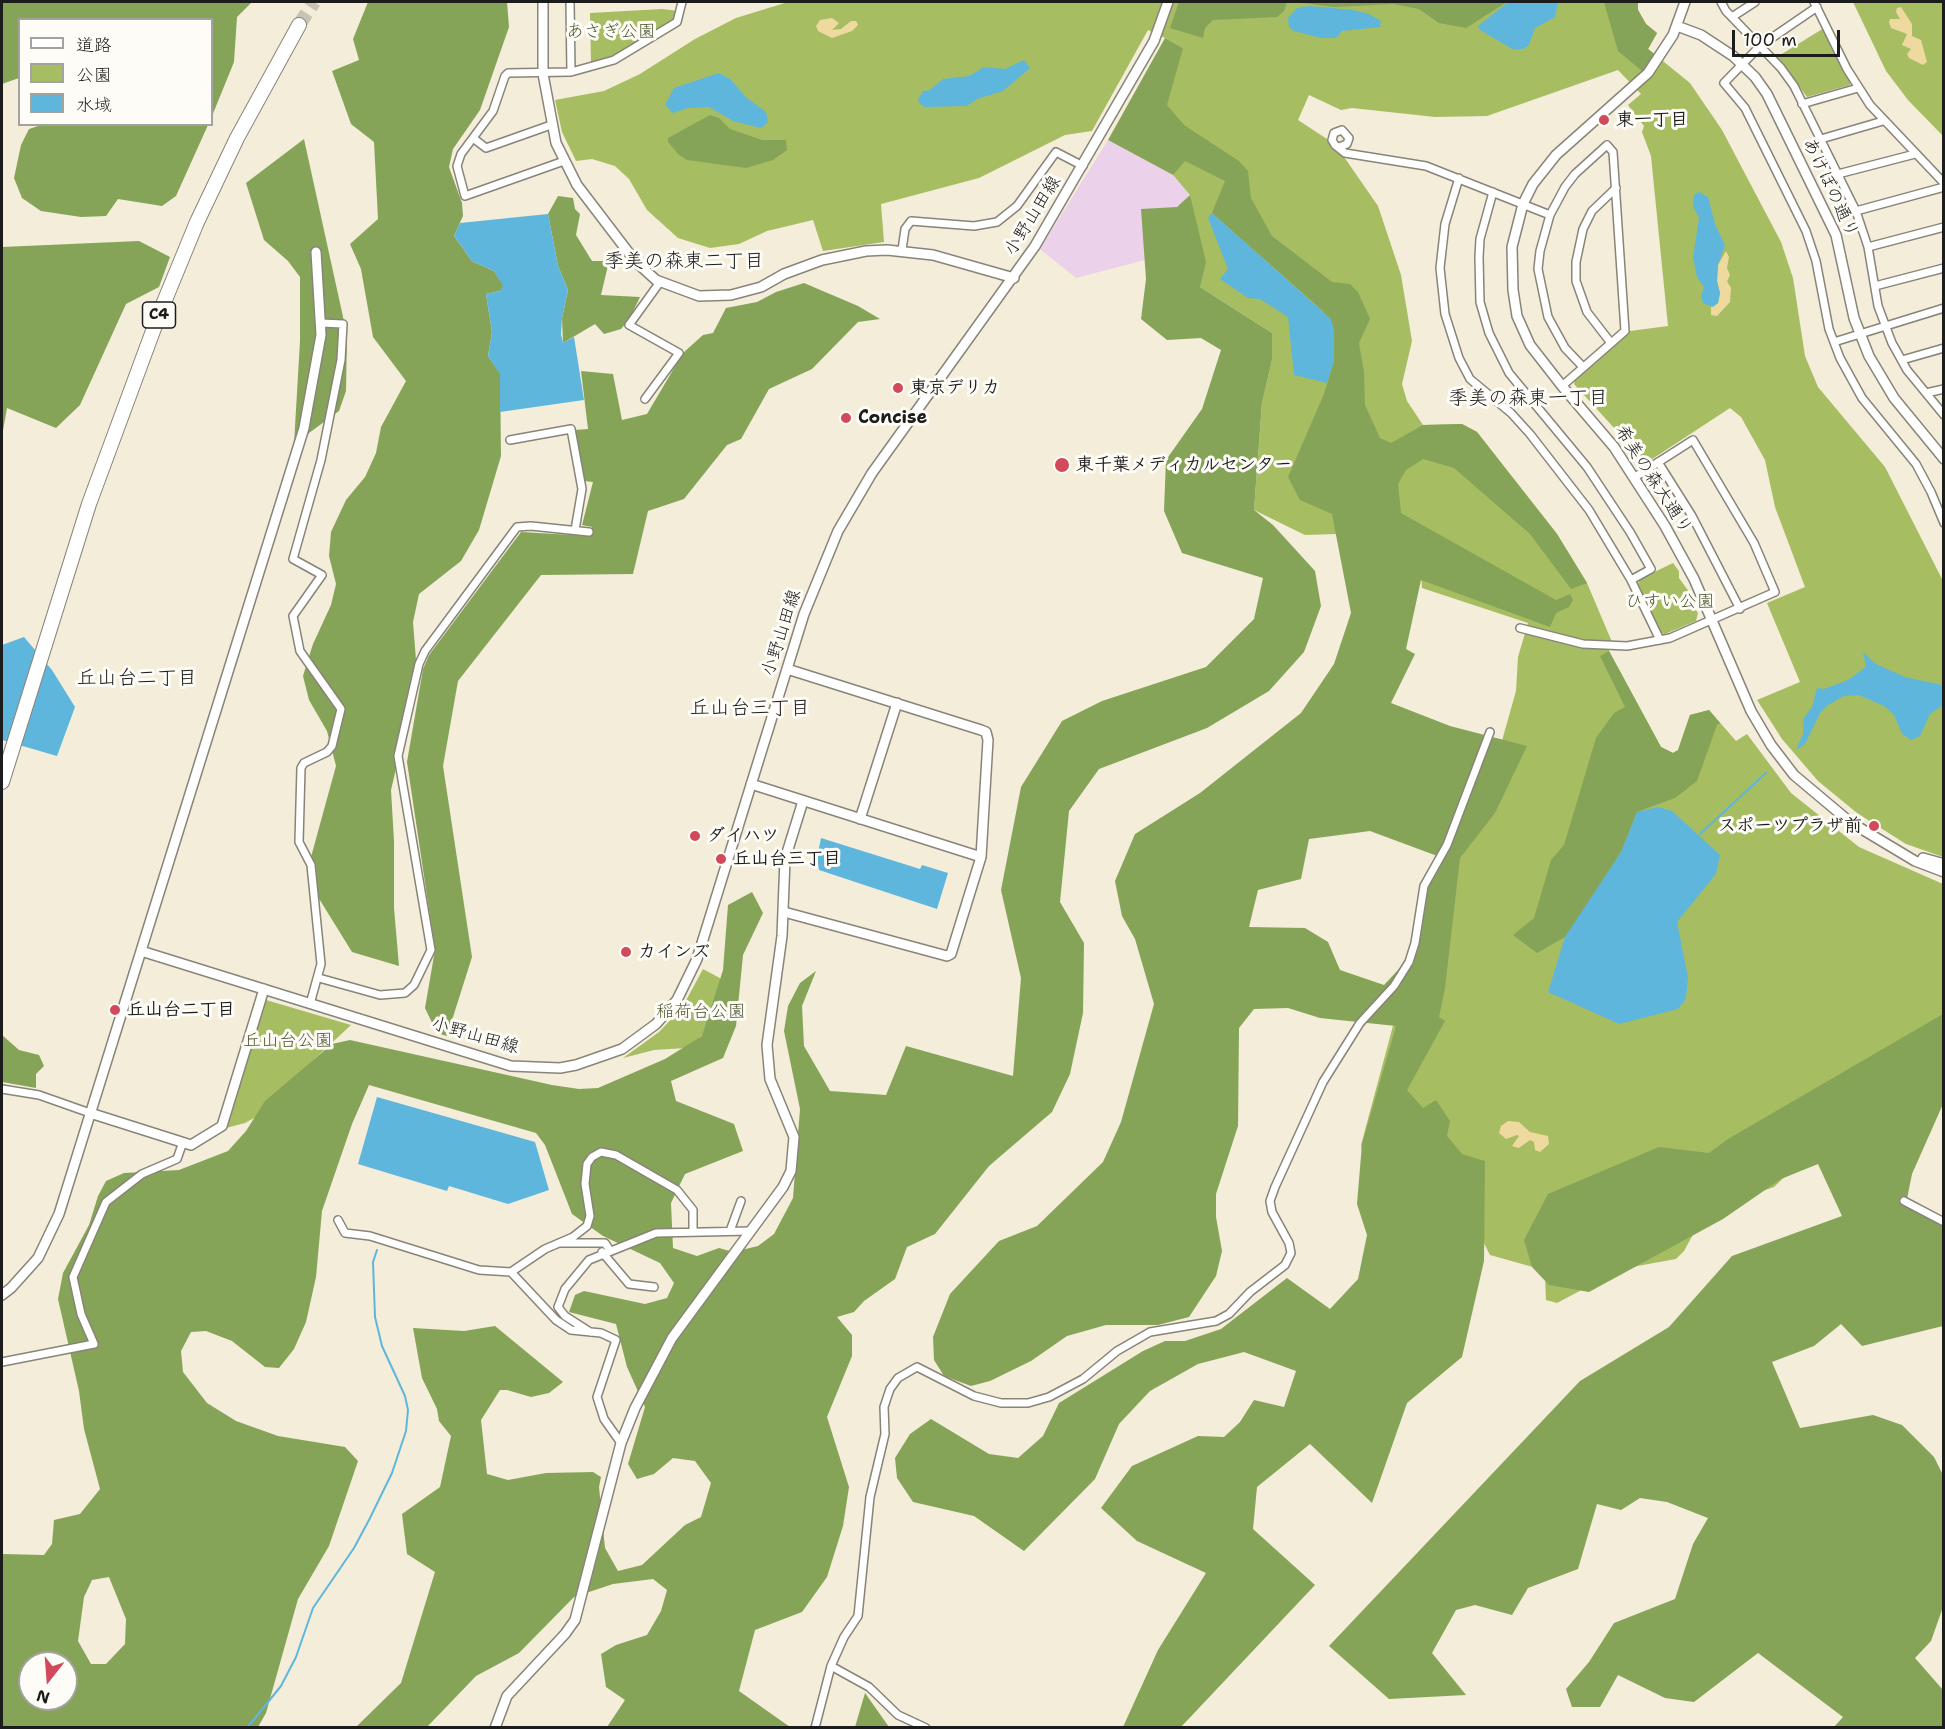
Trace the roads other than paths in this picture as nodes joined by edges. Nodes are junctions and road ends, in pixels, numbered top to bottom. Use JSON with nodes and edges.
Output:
{"nodes":[{"id":1,"x":543,"y":2,"type":"edge"},
{"id":2,"x":570,"y":2,"type":"edge"},
{"id":3,"x":682,"y":2,"type":"edge"},
{"id":4,"x":1168,"y":2,"type":"edge"},
{"id":5,"x":1685,"y":2,"type":"edge"},
{"id":6,"x":1721,"y":2,"type":"edge"},
{"id":7,"x":1755,"y":2,"type":"edge"},
{"id":8,"x":1815,"y":4,"type":"edge"},
{"id":9,"x":1732,"y":17,"type":"junction"},
{"id":10,"x":298,"y":25,"type":"tunnel mouth"},
{"id":11,"x":1677,"y":26,"type":"junction"},
{"id":12,"x":1760,"y":46,"type":"junction"},
{"id":13,"x":1742,"y":64,"type":"junction"},
{"id":14,"x":570,"y":72,"type":"junction"},
{"id":15,"x":543,"y":74,"type":"junction"},
{"id":16,"x":1858,"y":88,"type":"junction"},
{"id":17,"x":1802,"y":104,"type":"junction"},
{"id":18,"x":1883,"y":121,"type":"junction"},
{"id":19,"x":551,"y":125,"type":"junction"},
{"id":20,"x":473,"y":138,"type":"junction"},
{"id":21,"x":1821,"y":140,"type":"junction"},
{"id":22,"x":1347,"y":144,"type":"junction"},
{"id":23,"x":1339,"y":147,"type":"junction"},
{"id":24,"x":1345,"y":153,"type":"junction"},
{"id":25,"x":1915,"y":154,"type":"junction"},
{"id":26,"x":564,"y":160,"type":"junction"},
{"id":27,"x":1083,"y":166,"type":"junction"},
{"id":28,"x":1838,"y":174,"type":"junction"},
{"id":29,"x":1459,"y":178,"type":"junction"},
{"id":30,"x":1944,"y":185,"type":"edge"},
{"id":31,"x":1616,"y":188,"type":"junction"},
{"id":32,"x":1493,"y":192,"type":"junction"},
{"id":33,"x":1523,"y":204,"type":"junction"},
{"id":34,"x":1856,"y":211,"type":"junction"},
{"id":35,"x":1550,"y":215,"type":"junction"},
{"id":36,"x":1944,"y":227,"type":"edge"},
{"id":37,"x":1868,"y":247,"type":"junction"},
{"id":38,"x":902,"y":250,"type":"junction"},
{"id":39,"x":316,"y":252,"type":"dead end"},
{"id":40,"x":1944,"y":268,"type":"edge"},
{"id":41,"x":1014,"y":278,"type":"junction"},
{"id":42,"x":660,"y":282,"type":"junction"},
{"id":43,"x":1875,"y":286,"type":"junction"},
{"id":44,"x":1944,"y":308,"type":"edge"},
{"id":45,"x":321,"y":323,"type":"junction"},
{"id":46,"x":1885,"y":325,"type":"junction"},
{"id":47,"x":1859,"y":332,"type":"junction"},
{"id":48,"x":1834,"y":342,"type":"junction"},
{"id":49,"x":1611,"y":343,"type":"junction"},
{"id":50,"x":1944,"y":348,"type":"edge"},
{"id":51,"x":1902,"y":360,"type":"junction"},
{"id":52,"x":1583,"y":367,"type":"junction"},
{"id":53,"x":1562,"y":386,"type":"junction"},
{"id":54,"x":1944,"y":389,"type":"edge"},
{"id":55,"x":1926,"y":393,"type":"junction"},
{"id":56,"x":645,"y":399,"type":"dead end"},
{"id":57,"x":1944,"y":415,"type":"edge"},
{"id":58,"x":510,"y":440,"type":"dead end"},
{"id":59,"x":1944,"y":459,"type":"edge"},
{"id":60,"x":1658,"y":462,"type":"junction"},
{"id":61,"x":1635,"y":477,"type":"junction"},
{"id":62,"x":1944,"y":523,"type":"edge"},
{"id":63,"x":575,"y":530,"type":"junction"},
{"id":64,"x":589,"y":532,"type":"dead end"},
{"id":65,"x":1631,"y":580,"type":"junction"},
{"id":66,"x":1740,"y":609,"type":"junction"},
{"id":67,"x":1713,"y":621,"type":"junction"},
{"id":68,"x":1520,"y":628,"type":"dead end"},
{"id":69,"x":1660,"y":640,"type":"junction"},
{"id":70,"x":787,"y":669,"type":"junction"},
{"id":71,"x":897,"y":703,"type":"junction"},
{"id":72,"x":1490,"y":732,"type":"dead end"},
{"id":73,"x":2,"y":782,"type":"edge"},
{"id":74,"x":751,"y":784,"type":"junction"},
{"id":75,"x":803,"y":801,"type":"junction"},
{"id":76,"x":860,"y":819,"type":"junction"},
{"id":77,"x":1890,"y":846,"type":"junction"},
{"id":78,"x":981,"y":857,"type":"junction"},
{"id":79,"x":1944,"y":864,"type":"edge"},
{"id":80,"x":1944,"y":872,"type":"edge"},
{"id":81,"x":784,"y":912,"type":"junction"},
{"id":82,"x":141,"y":951,"type":"junction"},
{"id":83,"x":319,"y":978,"type":"junction"},
{"id":84,"x":264,"y":989,"type":"junction"},
{"id":85,"x":310,"y":1004,"type":"junction"},
{"id":86,"x":2,"y":1089,"type":"edge"},
{"id":87,"x":90,"y":1113,"type":"junction"},
{"id":88,"x":183,"y":1142,"type":"junction"},
{"id":89,"x":741,"y":1201,"type":"dead end"},
{"id":90,"x":1904,"y":1201,"type":"dead end"},
{"id":91,"x":338,"y":1220,"type":"dead end"},
{"id":92,"x":1944,"y":1222,"type":"edge"},
{"id":93,"x":730,"y":1231,"type":"junction"},
{"id":94,"x":751,"y":1231,"type":"junction"},
{"id":95,"x":693,"y":1232,"type":"junction"},
{"id":96,"x":558,"y":1243,"type":"junction"},
{"id":97,"x":606,"y":1251,"type":"junction"},
{"id":98,"x":511,"y":1272,"type":"junction"},
{"id":99,"x":654,"y":1287,"type":"dead end"},
{"id":100,"x":2,"y":1295,"type":"edge"},
{"id":101,"x":590,"y":1332,"type":"junction"},
{"id":102,"x":2,"y":1362,"type":"edge"},
{"id":103,"x":621,"y":1443,"type":"junction"},
{"id":104,"x":831,"y":1666,"type":"junction"},
{"id":105,"x":495,"y":1728,"type":"edge"},
{"id":106,"x":815,"y":1728,"type":"edge"},
{"id":107,"x":926,"y":1728,"type":"edge"}],
"edges":[{"from":1,"to":15,"type":"street"},
{"from":2,"to":14,"type":"street"},
{"from":3,"to":14,"type":"street"},
{"from":4,"to":27,"type":"street","name":"小野山田線"},
{"from":5,"to":11,"type":"street","name":"希美の森大通り"},
{"from":6,"to":9,"type":"street"},
{"from":7,"to":9,"type":"street"},
{"from":8,"to":12,"type":"street"},
{"from":8,"to":16,"type":"street"},
{"from":9,"to":12,"type":"street"},
{"from":10,"to":73,"type":"highway","number":"C4"},
{"from":11,"to":13,"type":"street","name":"あけぼの通り"},
{"from":11,"to":33,"type":"street","name":"希美の森大通り"},
{"from":12,"to":13,"type":"street"},
{"from":12,"to":17,"type":"street"},
{"from":13,"to":47,"type":"street","name":"あけぼの通り"},
{"from":13,"to":48,"type":"street"},
{"from":14,"to":15,"type":"street"},
{"from":15,"to":19,"type":"street"},
{"from":15,"to":20,"type":"street"},
{"from":16,"to":17,"type":"street"},
{"from":16,"to":18,"type":"street"},
{"from":17,"to":21,"type":"street"},
{"from":18,"to":21,"type":"street"},
{"from":18,"to":25,"type":"street"},
{"from":19,"to":20,"type":"street"},
{"from":19,"to":26,"type":"street"},
{"from":20,"to":26,"type":"street"},
{"from":21,"to":28,"type":"street"},
{"from":22,"to":23,"type":"street"},
{"from":22,"to":23,"type":"street"},
{"from":22,"to":24,"type":"street"},
{"from":23,"to":24,"type":"street"},
{"from":24,"to":29,"type":"street"},
{"from":25,"to":28,"type":"street"},
{"from":25,"to":30,"type":"street"},
{"from":26,"to":42,"type":"street"},
{"from":27,"to":38,"type":"street"},
{"from":27,"to":41,"type":"street","name":"小野山田線"},
{"from":28,"to":34,"type":"street"},
{"from":29,"to":32,"type":"street"},
{"from":29,"to":65,"type":"street"},
{"from":30,"to":34,"type":"street"},
{"from":31,"to":35,"type":"street"},
{"from":31,"to":49,"type":"street"},
{"from":31,"to":49,"type":"street"},
{"from":32,"to":33,"type":"street"},
{"from":32,"to":65,"type":"street"},
{"from":33,"to":35,"type":"street"},
{"from":33,"to":53,"type":"street","name":"希美の森大通り"},
{"from":34,"to":37,"type":"street"},
{"from":35,"to":52,"type":"street"},
{"from":36,"to":37,"type":"street"},
{"from":37,"to":43,"type":"street"},
{"from":38,"to":41,"type":"street"},
{"from":38,"to":42,"type":"street"},
{"from":39,"to":45,"type":"street"},
{"from":40,"to":43,"type":"street"},
{"from":41,"to":70,"type":"street","name":"小野山田線"},
{"from":42,"to":56,"type":"street"},
{"from":43,"to":46,"type":"street"},
{"from":44,"to":46,"type":"street"},
{"from":45,"to":82,"type":"street"},
{"from":45,"to":83,"type":"street"},
{"from":46,"to":47,"type":"street"},
{"from":46,"to":51,"type":"street"},
{"from":47,"to":48,"type":"street"},
{"from":47,"to":59,"type":"street","name":"あけぼの通り"},
{"from":48,"to":62,"type":"street"},
{"from":49,"to":52,"type":"street"},
{"from":50,"to":51,"type":"street"},
{"from":51,"to":55,"type":"street"},
{"from":52,"to":53,"type":"street"},
{"from":53,"to":61,"type":"street","name":"希美の森大通り"},
{"from":54,"to":55,"type":"street"},
{"from":55,"to":57,"type":"street"},
{"from":58,"to":63,"type":"street"},
{"from":60,"to":61,"type":"street"},
{"from":60,"to":66,"type":"street"},
{"from":60,"to":66,"type":"street"},
{"from":61,"to":67,"type":"street","name":"希美の森大通り"},
{"from":63,"to":64,"type":"street"},
{"from":63,"to":83,"type":"street"},
{"from":65,"to":69,"type":"street"},
{"from":66,"to":67,"type":"street"},
{"from":67,"to":69,"type":"street"},
{"from":67,"to":77,"type":"street","name":"希美の森大通り"},
{"from":68,"to":69,"type":"street"},
{"from":70,"to":71,"type":"street"},
{"from":70,"to":74,"type":"street","name":"小野山田線"},
{"from":71,"to":76,"type":"street"},
{"from":71,"to":78,"type":"street"},
{"from":72,"to":104,"type":"street"},
{"from":74,"to":75,"type":"street"},
{"from":74,"to":85,"type":"street","name":"小野山田線"},
{"from":75,"to":76,"type":"street"},
{"from":75,"to":81,"type":"street"},
{"from":76,"to":78,"type":"street"},
{"from":77,"to":79,"type":"street"},
{"from":77,"to":80,"type":"street"},
{"from":78,"to":81,"type":"street"},
{"from":81,"to":94,"type":"street"},
{"from":82,"to":84,"type":"street","name":"小野山田線"},
{"from":82,"to":87,"type":"street"},
{"from":83,"to":85,"type":"street"},
{"from":84,"to":85,"type":"street","name":"小野山田線"},
{"from":84,"to":88,"type":"street"},
{"from":86,"to":87,"type":"street"},
{"from":87,"to":88,"type":"street"},
{"from":87,"to":100,"type":"street"},
{"from":88,"to":102,"type":"street"},
{"from":89,"to":93,"type":"street"},
{"from":90,"to":92,"type":"street"},
{"from":91,"to":98,"type":"street"},
{"from":93,"to":94,"type":"street"},
{"from":93,"to":95,"type":"street"},
{"from":94,"to":103,"type":"street"},
{"from":95,"to":96,"type":"street"},
{"from":95,"to":97,"type":"street"},
{"from":96,"to":97,"type":"street"},
{"from":96,"to":98,"type":"street"},
{"from":97,"to":99,"type":"street"},
{"from":97,"to":101,"type":"street"},
{"from":98,"to":101,"type":"street"},
{"from":101,"to":103,"type":"street"},
{"from":103,"to":105,"type":"street"},
{"from":104,"to":106,"type":"street"},
{"from":104,"to":107,"type":"street"}]}
